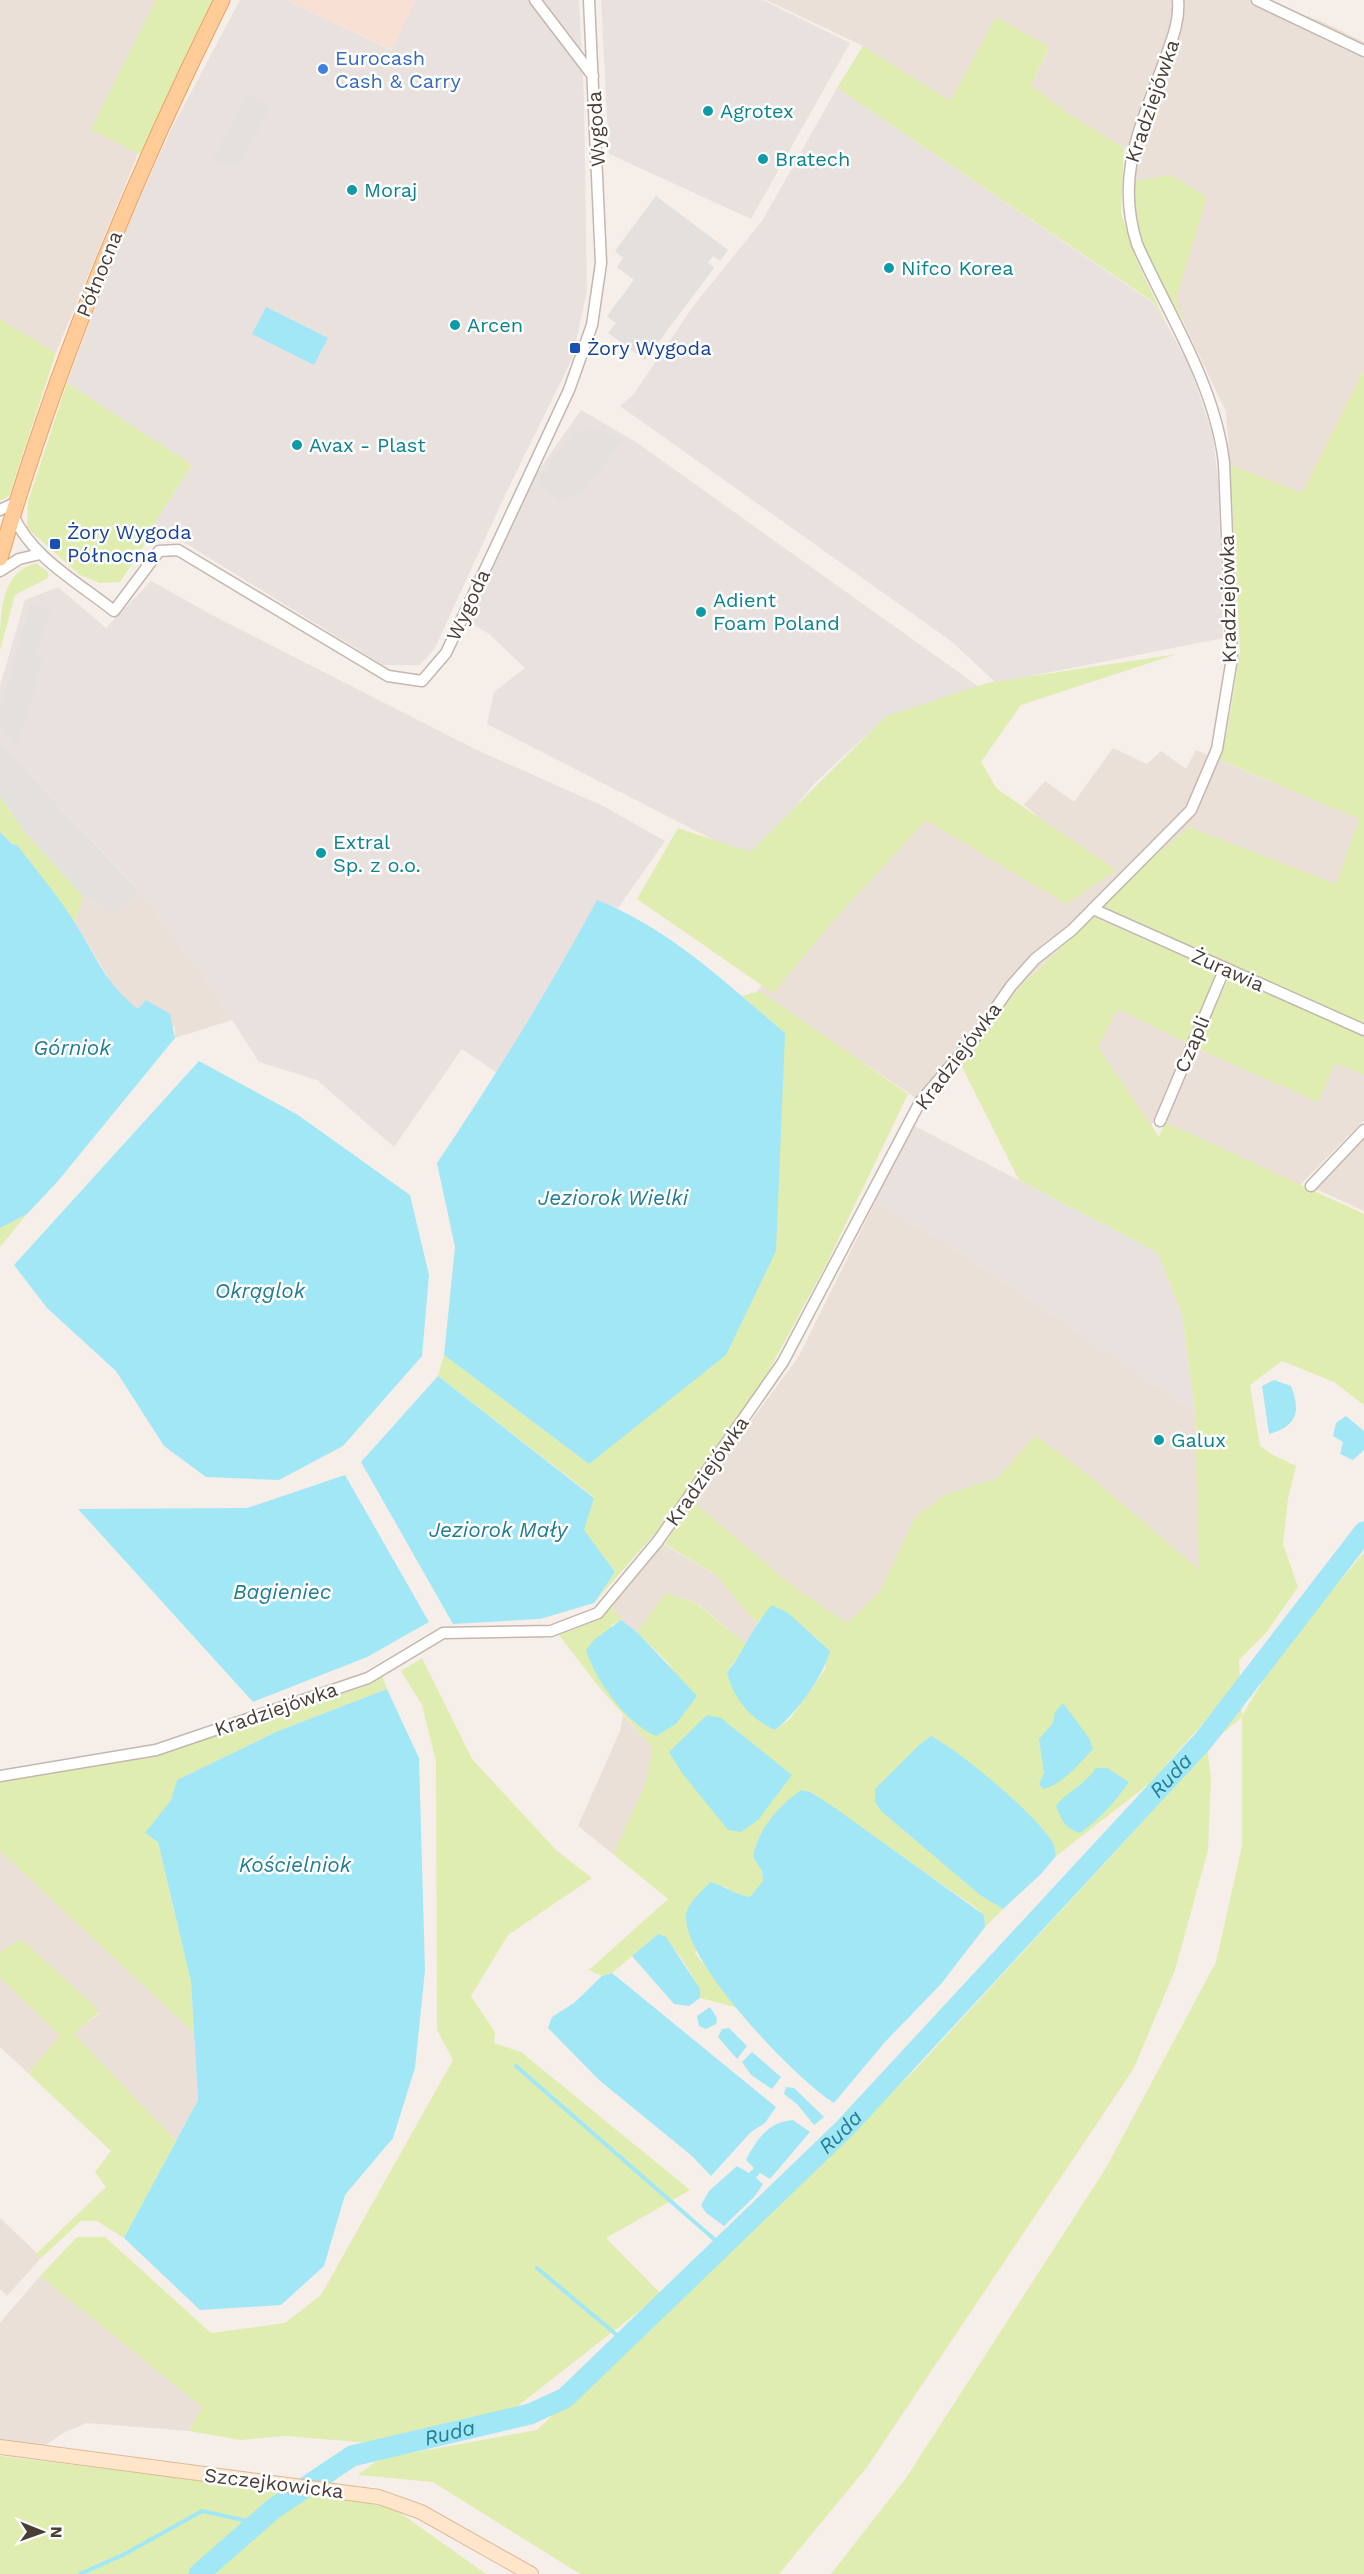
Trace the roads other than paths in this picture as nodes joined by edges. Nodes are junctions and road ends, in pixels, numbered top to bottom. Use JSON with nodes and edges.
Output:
{"nodes":[{"id":1,"x":222,"y":0,"type":"edge"},
{"id":2,"x":535,"y":0,"type":"edge"},
{"id":3,"x":589,"y":0,"type":"edge"},
{"id":4,"x":1178,"y":0,"type":"edge"},
{"id":5,"x":1257,"y":0,"type":"edge"},
{"id":6,"x":1364,"y":51,"type":"edge"},
{"id":7,"x":593,"y":76,"type":"junction"},
{"id":8,"x":10,"y":509,"type":"edge"},
{"id":9,"x":1,"y":547,"type":"edge"},
{"id":10,"x":40,"y":554,"type":"junction"},
{"id":11,"x":0,"y":571,"type":"edge"},
{"id":12,"x":1093,"y":909,"type":"junction"},
{"id":13,"x":1225,"y":968,"type":"junction"},
{"id":14,"x":1364,"y":1030,"type":"edge"},
{"id":15,"x":1160,"y":1121,"type":"dead end"},
{"id":16,"x":1364,"y":1130,"type":"edge"},
{"id":17,"x":1311,"y":1186,"type":"dead end"},
{"id":18,"x":0,"y":1776,"type":"edge"},
{"id":19,"x":0,"y":2447,"type":"edge"},
{"id":20,"x":531,"y":2574,"type":"edge"}],
"edges":[{"from":1,"to":8,"type":"main road","name":"Północna"},
{"from":2,"to":7,"type":"street","name":"Wygoda"},
{"from":3,"to":7,"type":"street","name":"Wygoda"},
{"from":4,"to":12,"type":"street","name":"Kradziejówka"},
{"from":5,"to":6,"type":"street"},
{"from":7,"to":10,"type":"street","name":"Wygoda"},
{"from":8,"to":9,"type":"main road","name":"Północna"},
{"from":8,"to":10,"type":"street","name":"Wygoda"},
{"from":10,"to":11,"type":"street"},
{"from":12,"to":13,"type":"street","name":"Żurawia"},
{"from":12,"to":18,"type":"street","name":"Kradziejówka"},
{"from":13,"to":14,"type":"street","name":"Żurawia"},
{"from":13,"to":15,"type":"street","name":"Czapli"},
{"from":16,"to":17,"type":"street"},
{"from":19,"to":20,"type":"main road","name":"Szczejkowicka"}]}
